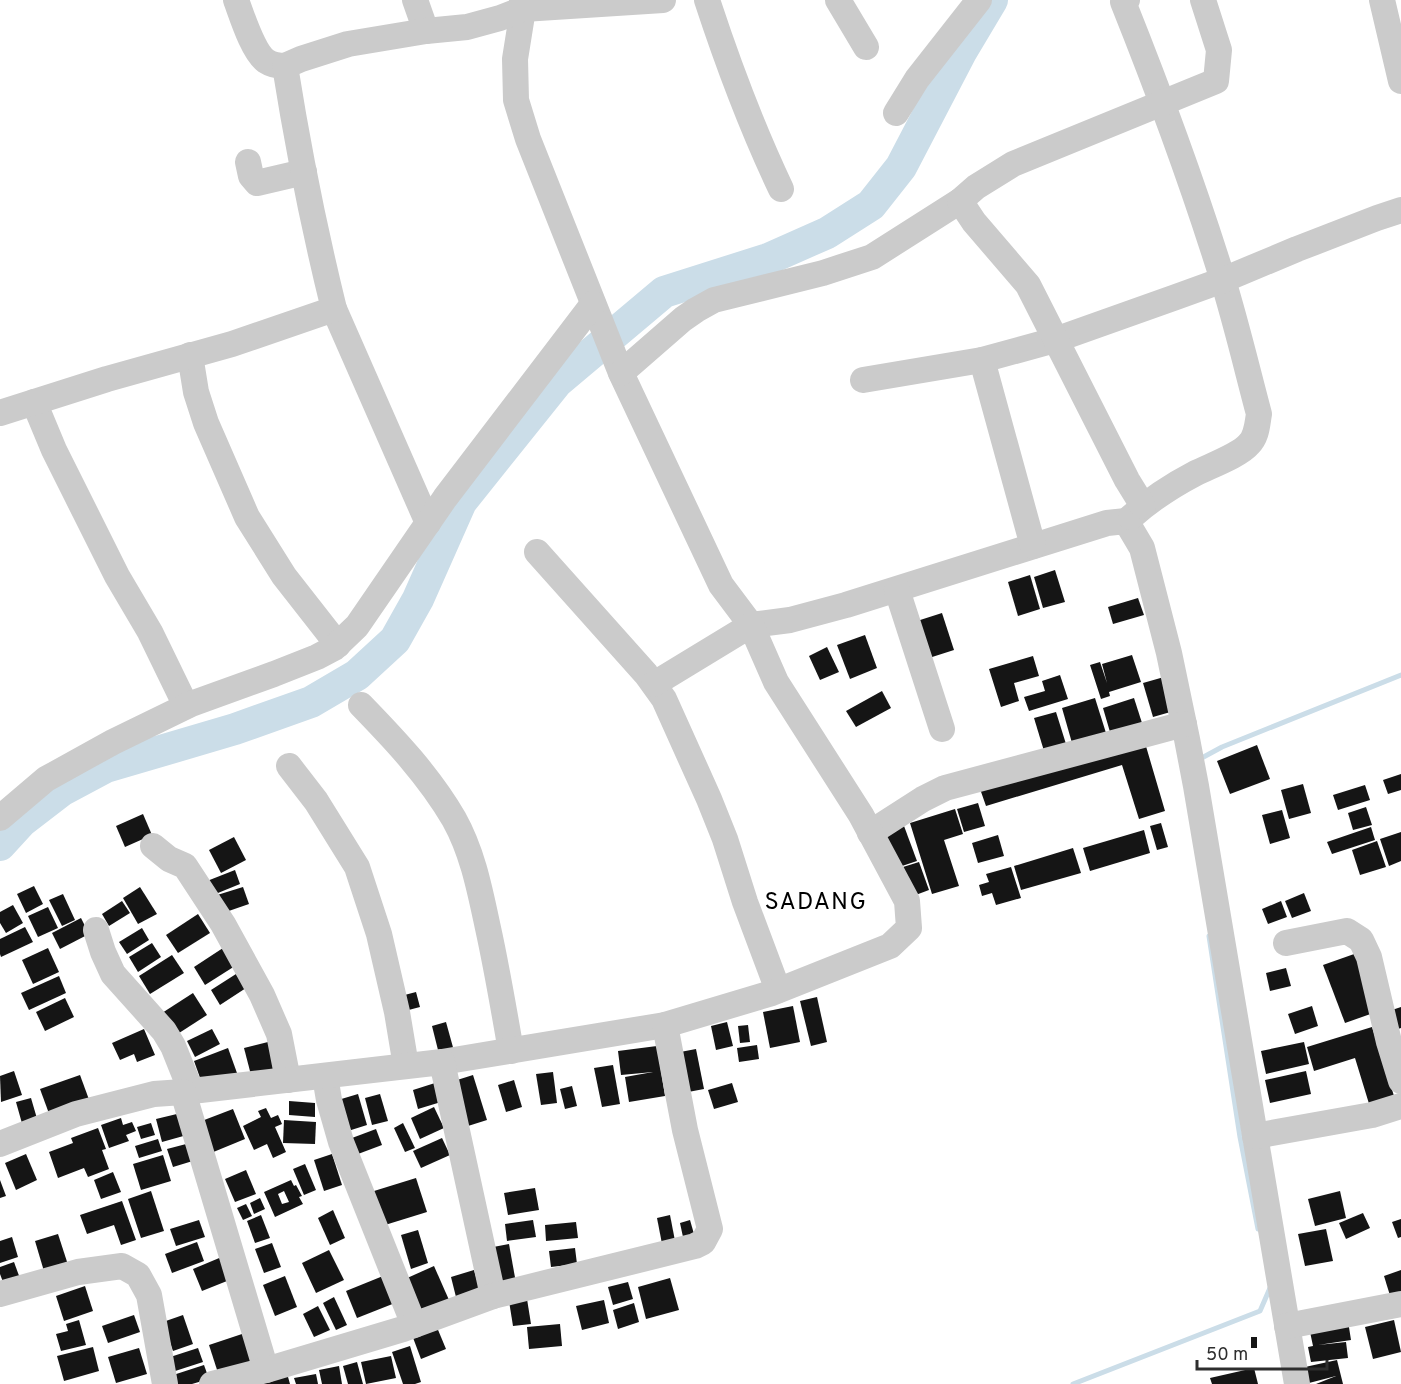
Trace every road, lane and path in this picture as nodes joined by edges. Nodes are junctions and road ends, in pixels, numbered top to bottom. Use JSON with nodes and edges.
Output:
{"nodes":[{"id":1,"x":237,"y":0,"type":"edge"},
{"id":2,"x":415,"y":0,"type":"edge"},
{"id":3,"x":663,"y":0,"type":"edge"},
{"id":4,"x":707,"y":0,"type":"edge"},
{"id":5,"x":838,"y":0,"type":"edge"},
{"id":6,"x":1127,"y":0,"type":"edge"},
{"id":7,"x":1203,"y":0,"type":"edge"},
{"id":8,"x":1382,"y":0,"type":"edge"},
{"id":9,"x":522,"y":4,"type":"edge"},
{"id":10,"x":966,"y":6,"type":"edge"},
{"id":11,"x":426,"y":31,"type":"junction"},
{"id":12,"x":866,"y":47,"type":"dead end"},
{"id":13,"x":285,"y":66,"type":"junction"},
{"id":14,"x":1401,"y":81,"type":"edge"},
{"id":15,"x":1163,"y":103,"type":"junction"},
{"id":16,"x":896,"y":113,"type":"dead end"},
{"id":17,"x":248,"y":162,"type":"dead end"},
{"id":18,"x":304,"y":172,"type":"junction"},
{"id":19,"x":781,"y":189,"type":"dead end"},
{"id":20,"x":960,"y":201,"type":"junction"},
{"id":21,"x":1401,"y":211,"type":"edge"},
{"id":22,"x":1223,"y":280,"type":"junction"},
{"id":23,"x":334,"y":309,"type":"junction"},
{"id":24,"x":596,"y":311,"type":"junction"},
{"id":25,"x":1055,"y":340,"type":"junction"},
{"id":26,"x":190,"y":355,"type":"junction"},
{"id":27,"x":982,"y":360,"type":"junction"},
{"id":28,"x":621,"y":373,"type":"junction"},
{"id":29,"x":863,"y":380,"type":"dead end"},
{"id":30,"x":34,"y":402,"type":"junction"},
{"id":31,"x":0,"y":413,"type":"edge"},
{"id":32,"x":1135,"y":514,"type":"junction"},
{"id":33,"x":428,"y":523,"type":"junction"},
{"id":34,"x":1034,"y":546,"type":"junction"},
{"id":35,"x":537,"y":552,"type":"dead end"},
{"id":36,"x":897,"y":590,"type":"junction"},
{"id":37,"x":751,"y":625,"type":"junction"},
{"id":38,"x":338,"y":645,"type":"junction"},
{"id":39,"x":654,"y":684,"type":"junction"},
{"id":40,"x":361,"y":705,"type":"dead end"},
{"id":41,"x":186,"y":706,"type":"junction"},
{"id":42,"x":942,"y":729,"type":"dead end"},
{"id":43,"x":1185,"y":731,"type":"junction"},
{"id":44,"x":289,"y":766,"type":"dead end"},
{"id":45,"x":0,"y":818,"type":"edge"},
{"id":46,"x":870,"y":833,"type":"junction"},
{"id":47,"x":153,"y":846,"type":"dead end"},
{"id":48,"x":96,"y":930,"type":"dead end"},
{"id":49,"x":1286,"y":943,"type":"dead end"},
{"id":50,"x":778,"y":990,"type":"junction"},
{"id":51,"x":665,"y":1025,"type":"junction"},
{"id":52,"x":511,"y":1051,"type":"junction"},
{"id":53,"x":442,"y":1062,"type":"junction"},
{"id":54,"x":406,"y":1066,"type":"junction"},
{"id":55,"x":325,"y":1076,"type":"junction"},
{"id":56,"x":288,"y":1080,"type":"junction"},
{"id":57,"x":1401,"y":1082,"type":"edge"},
{"id":58,"x":187,"y":1092,"type":"junction"},
{"id":59,"x":1401,"y":1106,"type":"edge"},
{"id":60,"x":1255,"y":1136,"type":"junction"},
{"id":61,"x":0,"y":1144,"type":"edge"},
{"id":62,"x":0,"y":1294,"type":"edge"},
{"id":63,"x":493,"y":1296,"type":"junction"},
{"id":64,"x":1401,"y":1304,"type":"edge"},
{"id":65,"x":414,"y":1325,"type":"junction"},
{"id":66,"x":1287,"y":1326,"type":"junction"},
{"id":67,"x":266,"y":1370,"type":"junction"},
{"id":68,"x":165,"y":1384,"type":"edge"},
{"id":69,"x":212,"y":1384,"type":"edge"},
{"id":70,"x":1297,"y":1384,"type":"edge"}],
"edges":[{"from":1,"to":13,"type":"street"},
{"from":2,"to":11,"type":"street"},
{"from":3,"to":9,"type":"street"},
{"from":4,"to":19,"type":"street"},
{"from":5,"to":12,"type":"street"},
{"from":6,"to":15,"type":"street"},
{"from":7,"to":15,"type":"street"},
{"from":8,"to":14,"type":"street"},
{"from":9,"to":11,"type":"street"},
{"from":9,"to":24,"type":"street"},
{"from":10,"to":16,"type":"street"},
{"from":11,"to":13,"type":"street"},
{"from":13,"to":18,"type":"street"},
{"from":15,"to":20,"type":"street"},
{"from":15,"to":22,"type":"street"},
{"from":17,"to":18,"type":"street"},
{"from":18,"to":23,"type":"street"},
{"from":20,"to":25,"type":"street"},
{"from":20,"to":28,"type":"street"},
{"from":21,"to":22,"type":"street"},
{"from":22,"to":25,"type":"street"},
{"from":22,"to":32,"type":"street"},
{"from":23,"to":26,"type":"street"},
{"from":23,"to":33,"type":"street"},
{"from":24,"to":28,"type":"street"},
{"from":24,"to":33,"type":"street"},
{"from":25,"to":27,"type":"street"},
{"from":25,"to":32,"type":"street"},
{"from":26,"to":30,"type":"street"},
{"from":26,"to":38,"type":"street"},
{"from":27,"to":29,"type":"street"},
{"from":27,"to":34,"type":"street"},
{"from":28,"to":37,"type":"street"},
{"from":30,"to":31,"type":"street"},
{"from":30,"to":41,"type":"street"},
{"from":32,"to":34,"type":"street"},
{"from":32,"to":43,"type":"street"},
{"from":33,"to":38,"type":"street"},
{"from":34,"to":36,"type":"street"},
{"from":35,"to":39,"type":"street"},
{"from":36,"to":37,"type":"street"},
{"from":36,"to":42,"type":"street"},
{"from":37,"to":39,"type":"street"},
{"from":37,"to":46,"type":"street"},
{"from":38,"to":41,"type":"street"},
{"from":39,"to":50,"type":"street"},
{"from":40,"to":52,"type":"street"},
{"from":41,"to":45,"type":"street"},
{"from":43,"to":46,"type":"street"},
{"from":43,"to":60,"type":"street"},
{"from":44,"to":54,"type":"street"},
{"from":46,"to":50,"type":"street"},
{"from":47,"to":56,"type":"street"},
{"from":48,"to":58,"type":"street"},
{"from":49,"to":57,"type":"street"},
{"from":50,"to":51,"type":"street"},
{"from":51,"to":52,"type":"street"},
{"from":51,"to":63,"type":"street"},
{"from":52,"to":53,"type":"street"},
{"from":53,"to":54,"type":"street"},
{"from":53,"to":63,"type":"street"},
{"from":54,"to":55,"type":"street"},
{"from":55,"to":56,"type":"street"},
{"from":55,"to":65,"type":"street"},
{"from":56,"to":58,"type":"street"},
{"from":58,"to":61,"type":"street"},
{"from":58,"to":67,"type":"street"},
{"from":59,"to":60,"type":"street"},
{"from":60,"to":66,"type":"street"},
{"from":62,"to":68,"type":"street"},
{"from":63,"to":65,"type":"street"},
{"from":64,"to":66,"type":"street"},
{"from":65,"to":67,"type":"street"},
{"from":66,"to":70,"type":"street"},
{"from":67,"to":69,"type":"street"}]}
